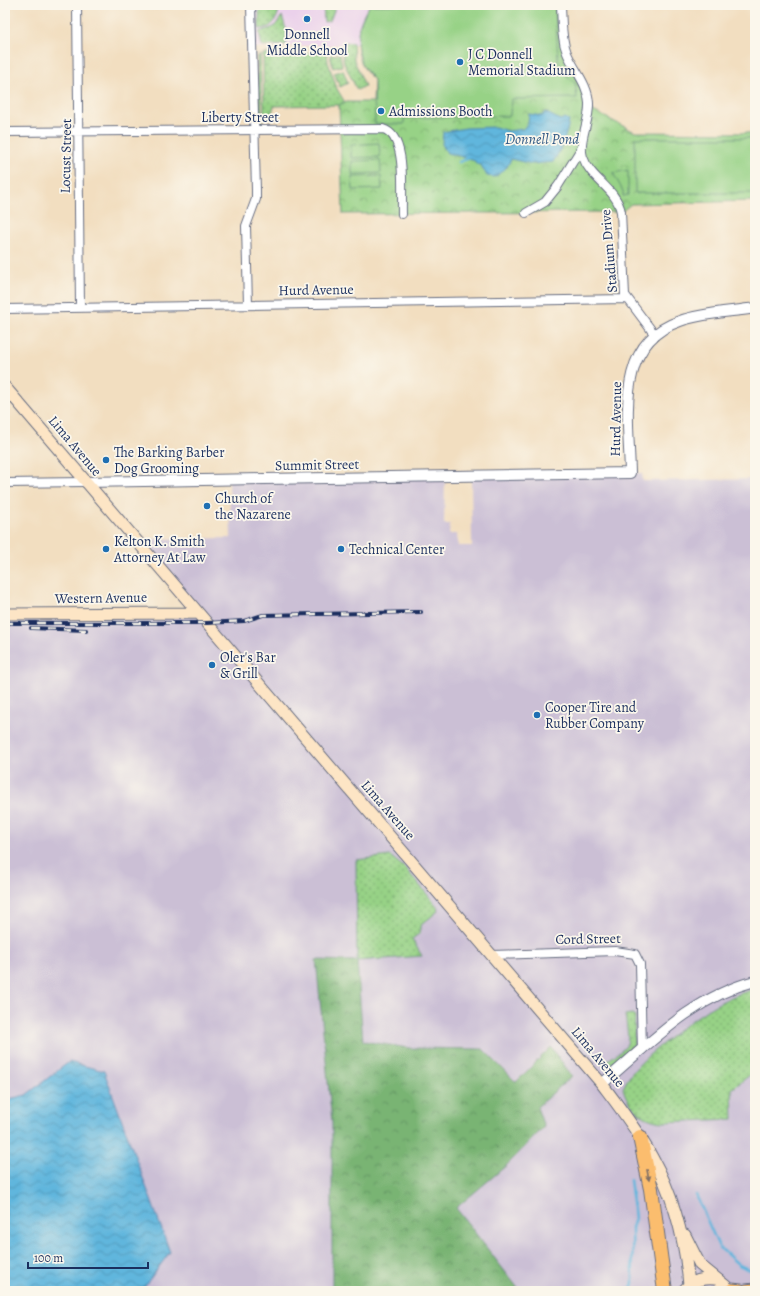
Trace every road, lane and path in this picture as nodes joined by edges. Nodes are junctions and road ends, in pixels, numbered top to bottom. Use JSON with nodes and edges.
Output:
{"nodes":[{"id":1,"x":77,"y":5,"type":"edge"},
{"id":2,"x":251,"y":5,"type":"edge"},
{"id":3,"x":561,"y":5,"type":"edge"},
{"id":4,"x":254,"y":129,"type":"junction"},
{"id":5,"x":78,"y":131,"type":"junction"},
{"id":6,"x":5,"y":132,"type":"edge"},
{"id":7,"x":582,"y":146,"type":"junction"},
{"id":8,"x":526,"y":213,"type":"dead end"},
{"id":9,"x":402,"y":214,"type":"dead end"},
{"id":10,"x":627,"y":299,"type":"junction"},
{"id":11,"x":248,"y":305,"type":"junction"},
{"id":12,"x":80,"y":308,"type":"junction"},
{"id":13,"x":755,"y":308,"type":"edge"},
{"id":14,"x":5,"y":309,"type":"edge"},
{"id":15,"x":655,"y":335,"type":"junction"},
{"id":16,"x":5,"y":387,"type":"edge"},
{"id":17,"x":630,"y":473,"type":"joint"},
{"id":18,"x":5,"y":482,"type":"edge"},
{"id":19,"x":85,"y":482,"type":"junction"},
{"id":20,"x":198,"y":612,"type":"junction"},
{"id":21,"x":5,"y":614,"type":"edge"},
{"id":22,"x":492,"y":955,"type":"junction"},
{"id":23,"x":755,"y":981,"type":"edge"},
{"id":24,"x":642,"y":1050,"type":"junction"},
{"id":25,"x":602,"y":1084,"type":"junction"},
{"id":26,"x":640,"y":1137,"type":"junction"},
{"id":27,"x":679,"y":1226,"type":"junction"},
{"id":28,"x":716,"y":1279,"type":"junction"},
{"id":29,"x":686,"y":1288,"type":"edge"},
{"id":30,"x":755,"y":1290,"type":"edge"},
{"id":31,"x":665,"y":1291,"type":"edge"},
{"id":32,"x":735,"y":1291,"type":"edge"},
{"id":33,"x":746,"y":1291,"type":"edge"}],
"edges":[{"from":1,"to":5,"type":"street","name":"Locust Street"},
{"from":2,"to":4,"type":"street"},
{"from":3,"to":7,"type":"street","name":"Stadium Drive"},
{"from":4,"to":5,"type":"street","name":"Liberty Street"},
{"from":4,"to":9,"type":"street","name":"Liberty Street"},
{"from":4,"to":11,"type":"street"},
{"from":5,"to":6,"type":"street","name":"Liberty Street"},
{"from":5,"to":12,"type":"street","name":"Locust Street"},
{"from":7,"to":8,"type":"street"},
{"from":7,"to":10,"type":"street","name":"Stadium Drive"},
{"from":10,"to":11,"type":"street","name":"Hurd Avenue"},
{"from":10,"to":15,"type":"street","name":"Stadium Drive"},
{"from":11,"to":12,"type":"street","name":"Hurd Avenue"},
{"from":12,"to":14,"type":"street","name":"Hurd Avenue"},
{"from":13,"to":15,"type":"street","name":"Hurd Avenue"},
{"from":15,"to":17,"type":"street","name":"Hurd Avenue"},
{"from":16,"to":19,"type":"main road","name":"Lima Avenue"},
{"from":17,"to":19,"type":"street","name":"Summit Street"},
{"from":18,"to":19,"type":"street","name":"Summit Street"},
{"from":19,"to":20,"type":"main road","name":"Lima Avenue"},
{"from":20,"to":21,"type":"main road","name":"Western Avenue"},
{"from":20,"to":22,"type":"main road","name":"Lima Avenue"},
{"from":22,"to":24,"type":"street","name":"Cord Street"},
{"from":22,"to":25,"type":"main road","name":"Lima Avenue"},
{"from":23,"to":24,"type":"street"},
{"from":24,"to":25,"type":"street"},
{"from":25,"to":26,"type":"main road","name":"Lima Avenue"},
{"from":26,"to":27,"type":"main road","name":"Lima Avenue"},
{"from":26,"to":31,"type":"highway","one_way":true},
{"from":27,"to":28,"type":"main road"},
{"from":27,"to":29,"type":"main road","name":"Lima Avenue"},
{"from":28,"to":29,"type":"main road"},
{"from":28,"to":32,"type":"main road"},
{"from":30,"to":33,"type":"highway"}]}
